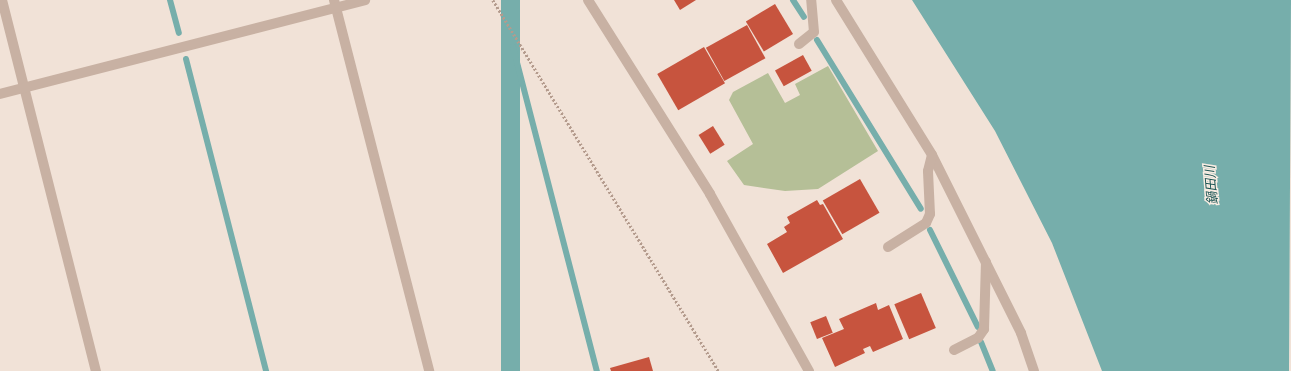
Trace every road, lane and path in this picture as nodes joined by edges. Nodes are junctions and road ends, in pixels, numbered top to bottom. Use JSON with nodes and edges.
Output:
{"nodes":[{"id":1,"x":2,"y":0,"type":"edge"},
{"id":2,"x":365,"y":0,"type":"edge"},
{"id":3,"x":493,"y":0,"type":"edge"},
{"id":4,"x":588,"y":0,"type":"edge"},
{"id":5,"x":811,"y":0,"type":"edge"},
{"id":6,"x":836,"y":0,"type":"edge"},
{"id":7,"x":335,"y":4,"type":"edge"},
{"id":8,"x":799,"y":44,"type":"dead end"},
{"id":9,"x":24,"y":87,"type":"junction"},
{"id":10,"x":0,"y":94,"type":"edge"},
{"id":11,"x":932,"y":155,"type":"junction"},
{"id":12,"x":888,"y":247,"type":"dead end"},
{"id":13,"x":986,"y":260,"type":"junction"},
{"id":14,"x":954,"y":350,"type":"dead end"},
{"id":15,"x":96,"y":371,"type":"edge"},
{"id":16,"x":429,"y":371,"type":"edge"},
{"id":17,"x":719,"y":371,"type":"edge"},
{"id":18,"x":809,"y":371,"type":"edge"},
{"id":19,"x":1034,"y":371,"type":"edge"}],
"edges":[{"from":1,"to":9,"type":"street"},
{"from":2,"to":7,"type":"street"},
{"from":3,"to":17,"type":"path"},
{"from":4,"to":18,"type":"street"},
{"from":5,"to":8,"type":"street"},
{"from":6,"to":11,"type":"street"},
{"from":7,"to":9,"type":"street"},
{"from":7,"to":16,"type":"street"},
{"from":9,"to":10,"type":"street"},
{"from":9,"to":15,"type":"street"},
{"from":11,"to":12,"type":"street"},
{"from":11,"to":13,"type":"street"},
{"from":13,"to":14,"type":"street"},
{"from":13,"to":19,"type":"street"}]}
